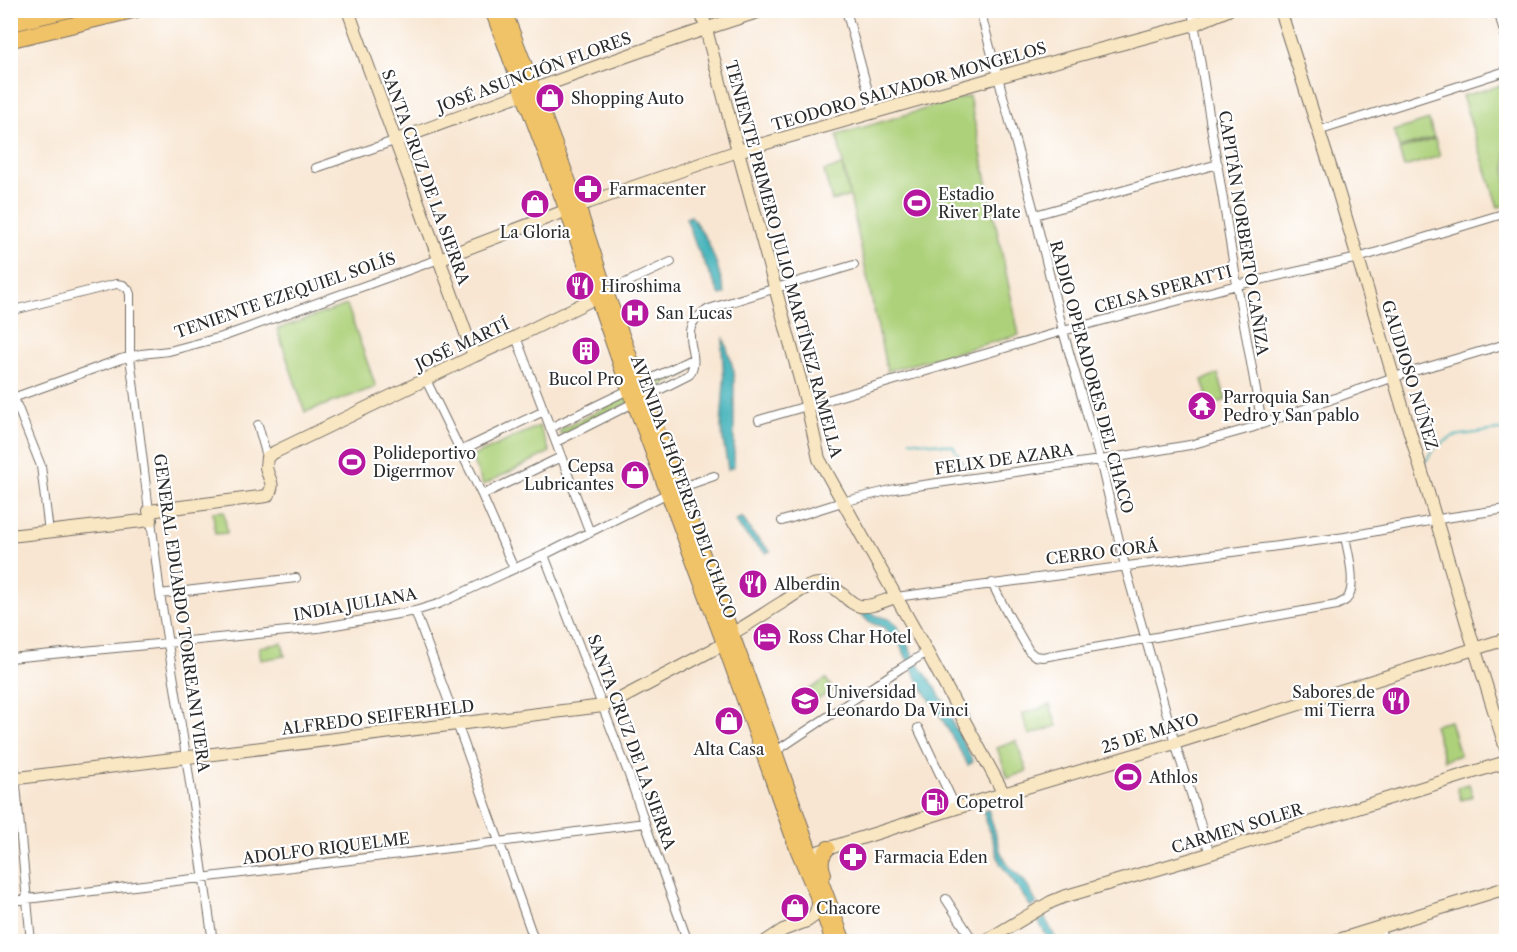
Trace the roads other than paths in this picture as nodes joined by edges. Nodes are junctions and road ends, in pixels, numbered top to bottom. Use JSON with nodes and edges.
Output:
{"nodes":[{"id":1,"x":68,"y":10,"type":"edge"},
{"id":2,"x":135,"y":10,"type":"edge"},
{"id":3,"x":348,"y":10,"type":"edge"},
{"id":4,"x":492,"y":10,"type":"edge"},
{"id":5,"x":504,"y":10,"type":"edge"},
{"id":6,"x":701,"y":10,"type":"edge"},
{"id":7,"x":764,"y":10,"type":"edge"},
{"id":8,"x":846,"y":10,"type":"edge"},
{"id":9,"x":980,"y":10,"type":"edge"},
{"id":10,"x":1192,"y":10,"type":"edge"},
{"id":11,"x":1228,"y":10,"type":"edge"},
{"id":12,"x":1280,"y":10,"type":"edge"},
{"id":13,"x":1498,"y":10,"type":"edge"},
{"id":14,"x":111,"y":14,"type":"edge"},
{"id":15,"x":10,"y":24,"type":"edge"},
{"id":16,"x":1195,"y":24,"type":"junction"},
{"id":17,"x":706,"y":28,"type":"junction"},
{"id":18,"x":10,"y":40,"type":"edge"},
{"id":19,"x":1506,"y":40,"type":"edge"},
{"id":20,"x":1506,"y":71,"type":"edge"},
{"id":21,"x":998,"y":77,"type":"junction"},
{"id":22,"x":528,"y":91,"type":"junction"},
{"id":23,"x":874,"y":113,"type":"junction"},
{"id":24,"x":1318,"y":131,"type":"junction"},
{"id":25,"x":394,"y":141,"type":"junction"},
{"id":26,"x":738,"y":152,"type":"junction"},
{"id":27,"x":1218,"y":164,"type":"junction"},
{"id":28,"x":316,"y":168,"type":"dead end"},
{"id":29,"x":572,"y":209,"type":"junction"},
{"id":30,"x":1506,"y":213,"type":"edge"},
{"id":31,"x":1035,"y":215,"type":"junction"},
{"id":32,"x":1358,"y":258,"type":"junction"},
{"id":33,"x":439,"y":259,"type":"junction"},
{"id":34,"x":671,"y":262,"type":"dead end"},
{"id":35,"x":854,"y":266,"type":"dead end"},
{"id":36,"x":1237,"y":285,"type":"junction"},
{"id":37,"x":776,"y":288,"type":"junction"},
{"id":38,"x":601,"y":294,"type":"junction"},
{"id":39,"x":10,"y":311,"type":"edge"},
{"id":40,"x":1063,"y":331,"type":"junction"},
{"id":41,"x":516,"y":337,"type":"junction"},
{"id":42,"x":1506,"y":344,"type":"edge"},
{"id":43,"x":474,"y":356,"type":"junction"},
{"id":44,"x":129,"y":357,"type":"junction"},
{"id":45,"x":692,"y":359,"type":"junction"},
{"id":46,"x":1394,"y":377,"type":"junction"},
{"id":47,"x":426,"y":380,"type":"junction"},
{"id":48,"x":637,"y":393,"type":"junction"},
{"id":49,"x":12,"y":399,"type":"edge"},
{"id":50,"x":807,"y":405,"type":"junction"},
{"id":51,"x":544,"y":411,"type":"junction"},
{"id":52,"x":759,"y":420,"type":"dead end"},
{"id":53,"x":1262,"y":424,"type":"junction"},
{"id":54,"x":258,"y":425,"type":"dead end"},
{"id":55,"x":550,"y":428,"type":"junction"},
{"id":56,"x":555,"y":442,"type":"junction"},
{"id":57,"x":459,"y":451,"type":"junction"},
{"id":58,"x":267,"y":457,"type":"junction"},
{"id":59,"x":561,"y":457,"type":"junction"},
{"id":60,"x":1100,"y":460,"type":"junction"},
{"id":61,"x":714,"y":476,"type":"dead end"},
{"id":62,"x":674,"y":491,"type":"junction"},
{"id":63,"x":482,"y":495,"type":"junction"},
{"id":64,"x":842,"y":502,"type":"junction"},
{"id":65,"x":1506,"y":509,"type":"edge"},
{"id":66,"x":150,"y":515,"type":"junction"},
{"id":67,"x":1437,"y":520,"type":"junction"},
{"id":68,"x":782,"y":521,"type":"dead end"},
{"id":69,"x":49,"y":532,"type":"junction"},
{"id":70,"x":590,"y":533,"type":"junction"},
{"id":71,"x":10,"y":536,"type":"edge"},
{"id":72,"x":1346,"y":537,"type":"junction"},
{"id":73,"x":544,"y":555,"type":"junction"},
{"id":74,"x":1125,"y":566,"type":"junction"},
{"id":75,"x":514,"y":569,"type":"junction"},
{"id":76,"x":296,"y":578,"type":"dead end"},
{"id":77,"x":992,"y":583,"type":"junction"},
{"id":78,"x":160,"y":594,"type":"junction"},
{"id":79,"x":896,"y":597,"type":"junction"},
{"id":80,"x":415,"y":611,"type":"junction"},
{"id":81,"x":1145,"y":638,"type":"junction"},
{"id":82,"x":728,"y":639,"type":"junction"},
{"id":83,"x":1506,"y":639,"type":"edge"},
{"id":84,"x":168,"y":643,"type":"junction"},
{"id":85,"x":1475,"y":649,"type":"junction"},
{"id":86,"x":922,"y":655,"type":"junction"},
{"id":87,"x":10,"y":658,"type":"edge"},
{"id":88,"x":603,"y":706,"type":"junction"},
{"id":89,"x":10,"y":723,"type":"edge"},
{"id":90,"x":458,"y":725,"type":"junction"},
{"id":91,"x":918,"y":728,"type":"dead end"},
{"id":92,"x":1174,"y":743,"type":"junction"},
{"id":93,"x":1506,"y":749,"type":"edge"},
{"id":94,"x":770,"y":755,"type":"junction"},
{"id":95,"x":186,"y":756,"type":"junction"},
{"id":96,"x":1506,"y":762,"type":"edge"},
{"id":97,"x":13,"y":778,"type":"edge"},
{"id":98,"x":1004,"y":794,"type":"junction"},
{"id":99,"x":956,"y":808,"type":"junction"},
{"id":100,"x":645,"y":823,"type":"junction"},
{"id":101,"x":499,"y":842,"type":"junction"},
{"id":102,"x":1210,"y":854,"type":"junction"},
{"id":103,"x":813,"y":856,"type":"junction"},
{"id":104,"x":203,"y":878,"type":"junction"},
{"id":105,"x":1506,"y":888,"type":"edge"},
{"id":106,"x":28,"y":899,"type":"junction"},
{"id":107,"x":946,"y":899,"type":"dead end"},
{"id":108,"x":10,"y":901,"type":"edge"},
{"id":109,"x":819,"y":901,"type":"junction"},
{"id":110,"x":834,"y":916,"type":"junction"},
{"id":111,"x":1379,"y":927,"type":"junction"},
{"id":112,"x":31,"y":942,"type":"edge"},
{"id":113,"x":213,"y":942,"type":"edge"},
{"id":114,"x":535,"y":942,"type":"edge"},
{"id":115,"x":688,"y":942,"type":"edge"},
{"id":116,"x":765,"y":942,"type":"edge"},
{"id":117,"x":833,"y":942,"type":"edge"},
{"id":118,"x":844,"y":942,"type":"edge"},
{"id":119,"x":974,"y":942,"type":"edge"},
{"id":120,"x":984,"y":942,"type":"edge"},
{"id":121,"x":1332,"y":942,"type":"edge"},
{"id":122,"x":1384,"y":942,"type":"edge"}],
"edges":[{"from":1,"to":15,"type":"highway"},
{"from":2,"to":14,"type":"highway"},
{"from":3,"to":25,"type":"street","name":"SANTA CRUZ DE LA SIERRA"},
{"from":4,"to":22,"type":"main road","name":"AVENIDA CHÓFERES DEL CHACO"},
{"from":5,"to":22,"type":"main road","name":"AVENIDA CHÓFERES DEL CHACO"},
{"from":6,"to":17,"type":"street","name":"TENIENTE PRIMERO JULIO MARTÍNEZ RAMELLA"},
{"from":7,"to":17,"type":"street","name":"JOSÉ ASUNCIÓN FLORES"},
{"from":8,"to":23,"type":"street"},
{"from":9,"to":21,"type":"street","name":"RADIO OPERADORES DEL CHACO"},
{"from":10,"to":16,"type":"street","name":"CAPITÁN NORBERTO CAÑIZA"},
{"from":11,"to":16,"type":"street","name":"TEODORO SALVADOR MONGELOS"},
{"from":12,"to":24,"type":"street","name":"GAUDIOSO NÚÑEZ"},
{"from":13,"to":19,"type":"street"},
{"from":14,"to":18,"type":"highway"},
{"from":16,"to":21,"type":"street","name":"TEODORO SALVADOR MONGELOS"},
{"from":16,"to":27,"type":"street","name":"CAPITÁN NORBERTO CAÑIZA"},
{"from":17,"to":22,"type":"street","name":"JOSÉ ASUNCIÓN FLORES"},
{"from":17,"to":26,"type":"street","name":"TENIENTE PRIMERO JULIO MARTÍNEZ RAMELLA"},
{"from":20,"to":24,"type":"street"},
{"from":21,"to":23,"type":"street","name":"TEODORO SALVADOR MONGELOS"},
{"from":21,"to":31,"type":"street","name":"RADIO OPERADORES DEL CHACO"},
{"from":22,"to":25,"type":"street","name":"JOSÉ ASUNCIÓN FLORES"},
{"from":22,"to":29,"type":"main road","name":"AVENIDA CHÓFERES DEL CHACO"},
{"from":23,"to":26,"type":"street","name":"TEODORO SALVADOR MONGELOS"},
{"from":24,"to":32,"type":"street","name":"GAUDIOSO NÚÑEZ"},
{"from":25,"to":28,"type":"street","name":"JOSÉ ASUNCIÓN FLORES"},
{"from":25,"to":33,"type":"street","name":"SANTA CRUZ DE LA SIERRA"},
{"from":26,"to":29,"type":"street","name":"TEODORO SALVADOR MONGELOS"},
{"from":26,"to":37,"type":"street","name":"TENIENTE PRIMERO JULIO MARTÍNEZ RAMELLA"},
{"from":27,"to":31,"type":"street"},
{"from":27,"to":36,"type":"street","name":"CAPITÁN NORBERTO CAÑIZA"},
{"from":29,"to":33,"type":"street","name":"TENIENTE EZEQUIEL SOLÍS"},
{"from":29,"to":38,"type":"main road","name":"AVENIDA CHÓFERES DEL CHACO"},
{"from":30,"to":32,"type":"street","name":"CELSA SPERATTI"},
{"from":31,"to":40,"type":"street","name":"RADIO OPERADORES DEL CHACO"},
{"from":32,"to":36,"type":"street","name":"CELSA SPERATTI"},
{"from":32,"to":46,"type":"street","name":"GAUDIOSO NÚÑEZ"},
{"from":33,"to":43,"type":"street","name":"SANTA CRUZ DE LA SIERRA"},
{"from":33,"to":44,"type":"street","name":"TENIENTE EZEQUIEL SOLÍS"},
{"from":34,"to":38,"type":"street","name":"JOSÉ MARTÍ"},
{"from":35,"to":37,"type":"street"},
{"from":36,"to":40,"type":"street","name":"CELSA SPERATTI"},
{"from":36,"to":53,"type":"street","name":"CAPITÁN NORBERTO CAÑIZA"},
{"from":37,"to":45,"type":"street"},
{"from":37,"to":50,"type":"street","name":"TENIENTE PRIMERO JULIO MARTÍNEZ RAMELLA"},
{"from":38,"to":41,"type":"street","name":"JOSÉ MARTÍ"},
{"from":38,"to":48,"type":"main road","name":"AVENIDA CHÓFERES DEL CHACO"},
{"from":39,"to":44,"type":"street","name":"GENERAL EDUARDO TORREANI VIERA"},
{"from":40,"to":50,"type":"street","name":"CELSA SPERATTI"},
{"from":40,"to":60,"type":"street","name":"RADIO OPERADORES DEL CHACO"},
{"from":41,"to":43,"type":"street","name":"JOSÉ MARTÍ"},
{"from":41,"to":51,"type":"street"},
{"from":42,"to":46,"type":"street","name":"FELIX DE AZARA"},
{"from":43,"to":47,"type":"street","name":"JOSÉ MARTÍ"},
{"from":44,"to":49,"type":"street","name":"TENIENTE EZEQUIEL SOLÍS"},
{"from":44,"to":66,"type":"street","name":"GENERAL EDUARDO TORREANI VIERA"},
{"from":45,"to":48,"type":"street"},
{"from":45,"to":48,"type":"street"},
{"from":46,"to":53,"type":"street","name":"FELIX DE AZARA"},
{"from":46,"to":67,"type":"street","name":"GAUDIOSO NÚÑEZ"},
{"from":47,"to":57,"type":"street"},
{"from":47,"to":58,"type":"street","name":"JOSÉ MARTÍ"},
{"from":48,"to":55,"type":"street"},
{"from":48,"to":56,"type":"street"},
{"from":48,"to":62,"type":"main road","name":"AVENIDA CHÓFERES DEL CHACO"},
{"from":49,"to":69,"type":"street"},
{"from":50,"to":52,"type":"street","name":"CELSA SPERATTI"},
{"from":50,"to":64,"type":"street","name":"TENIENTE PRIMERO JULIO MARTÍNEZ RAMELLA"},
{"from":51,"to":55,"type":"street"},
{"from":51,"to":57,"type":"street"},
{"from":53,"to":60,"type":"street","name":"FELIX DE AZARA"},
{"from":54,"to":58,"type":"street"},
{"from":55,"to":56,"type":"street"},
{"from":56,"to":59,"type":"street"},
{"from":57,"to":63,"type":"street"},
{"from":58,"to":66,"type":"street"},
{"from":59,"to":63,"type":"street"},
{"from":59,"to":70,"type":"street"},
{"from":60,"to":64,"type":"street","name":"FELIX DE AZARA"},
{"from":60,"to":74,"type":"street","name":"RADIO OPERADORES DEL CHACO"},
{"from":61,"to":62,"type":"street"},
{"from":62,"to":70,"type":"street","name":"INDIA JULIANA"},
{"from":62,"to":82,"type":"main road","name":"AVENIDA CHÓFERES DEL CHACO"},
{"from":63,"to":75,"type":"street"},
{"from":64,"to":68,"type":"street","name":"FELIX DE AZARA"},
{"from":64,"to":79,"type":"street","name":"TENIENTE PRIMERO JULIO MARTÍNEZ RAMELLA"},
{"from":65,"to":67,"type":"street","name":"CERRO CORÁ"},
{"from":66,"to":69,"type":"street"},
{"from":66,"to":78,"type":"street","name":"GENERAL EDUARDO TORREANI VIERA"},
{"from":67,"to":72,"type":"street","name":"CERRO CORÁ"},
{"from":67,"to":85,"type":"street","name":"GAUDIOSO NÚÑEZ"},
{"from":69,"to":71,"type":"street"},
{"from":70,"to":73,"type":"street","name":"INDIA JULIANA"},
{"from":72,"to":74,"type":"street","name":"CERRO CORÁ"},
{"from":72,"to":81,"type":"street"},
{"from":73,"to":75,"type":"street","name":"INDIA JULIANA"},
{"from":73,"to":88,"type":"street","name":"SANTA CRUZ DE LA SIERRA"},
{"from":74,"to":77,"type":"street","name":"CERRO CORÁ"},
{"from":74,"to":81,"type":"street","name":"RADIO OPERADORES DEL CHACO"},
{"from":75,"to":80,"type":"street","name":"INDIA JULIANA"},
{"from":76,"to":78,"type":"street"},
{"from":77,"to":79,"type":"street","name":"CERRO CORÁ"},
{"from":77,"to":81,"type":"street"},
{"from":78,"to":84,"type":"street","name":"GENERAL EDUARDO TORREANI VIERA"},
{"from":79,"to":82,"type":"street","name":"CERRO CORÁ"},
{"from":79,"to":86,"type":"street","name":"TENIENTE PRIMERO JULIO MARTÍNEZ RAMELLA"},
{"from":80,"to":84,"type":"street","name":"INDIA JULIANA"},
{"from":80,"to":90,"type":"street"},
{"from":81,"to":92,"type":"street","name":"RADIO OPERADORES DEL CHACO"},
{"from":82,"to":88,"type":"street","name":"ALFREDO SEIFERHELD"},
{"from":82,"to":94,"type":"main road","name":"AVENIDA CHÓFERES DEL CHACO"},
{"from":83,"to":85,"type":"street","name":"25 DE MAYO"},
{"from":84,"to":87,"type":"street","name":"INDIA JULIANA"},
{"from":84,"to":95,"type":"street","name":"GENERAL EDUARDO TORREANI VIERA"},
{"from":85,"to":92,"type":"street","name":"25 DE MAYO"},
{"from":85,"to":93,"type":"street","name":"GAUDIOSO NÚÑEZ"},
{"from":86,"to":94,"type":"street"},
{"from":86,"to":98,"type":"street","name":"TENIENTE PRIMERO JULIO MARTÍNEZ RAMELLA"},
{"from":88,"to":90,"type":"street","name":"ALFREDO SEIFERHELD"},
{"from":88,"to":100,"type":"street","name":"SANTA CRUZ DE LA SIERRA"},
{"from":89,"to":97,"type":"street"},
{"from":90,"to":95,"type":"street","name":"ALFREDO SEIFERHELD"},
{"from":90,"to":101,"type":"street"},
{"from":91,"to":99,"type":"street"},
{"from":92,"to":98,"type":"street","name":"25 DE MAYO"},
{"from":92,"to":102,"type":"street","name":"RADIO OPERADORES DEL CHACO"},
{"from":94,"to":103,"type":"main road","name":"AVENIDA CHÓFERES DEL CHACO"},
{"from":94,"to":103,"type":"main road","name":"AVENIDA CHÓFERES DEL CHACO"},
{"from":95,"to":97,"type":"street","name":"ALFREDO SEIFERHELD"},
{"from":95,"to":104,"type":"street","name":"GENERAL EDUARDO TORREANI VIERA"},
{"from":96,"to":102,"type":"street","name":"CARMEN SOLER"},
{"from":97,"to":106,"type":"street"},
{"from":98,"to":99,"type":"street","name":"25 DE MAYO"},
{"from":99,"to":103,"type":"street","name":"25 DE MAYO"},
{"from":100,"to":101,"type":"street","name":"ADOLFO RIQUELME"},
{"from":100,"to":115,"type":"street","name":"SANTA CRUZ DE LA SIERRA"},
{"from":101,"to":104,"type":"street","name":"ADOLFO RIQUELME"},
{"from":101,"to":114,"type":"street"},
{"from":102,"to":120,"type":"street","name":"CARMEN SOLER"},
{"from":103,"to":109,"type":"main road","name":"AVENIDA CHÓFERES DEL CHACO"},
{"from":103,"to":110,"type":"main road","name":"AVENIDA CHÓFERES DEL CHACO"},
{"from":103,"to":110,"type":"main road"},
{"from":104,"to":106,"type":"street","name":"ADOLFO RIQUELME"},
{"from":104,"to":113,"type":"street","name":"GENERAL EDUARDO TORREANI VIERA"},
{"from":105,"to":111,"type":"street"},
{"from":106,"to":108,"type":"street","name":"ADOLFO RIQUELME"},
{"from":106,"to":112,"type":"street"},
{"from":107,"to":119,"type":"street"},
{"from":109,"to":116,"type":"street"},
{"from":109,"to":117,"type":"main road","name":"AVENIDA CHÓFERES DEL CHACO"},
{"from":110,"to":118,"type":"main road","name":"AVENIDA CHÓFERES DEL CHACO"},
{"from":111,"to":121,"type":"street"},
{"from":111,"to":122,"type":"street"}]}
